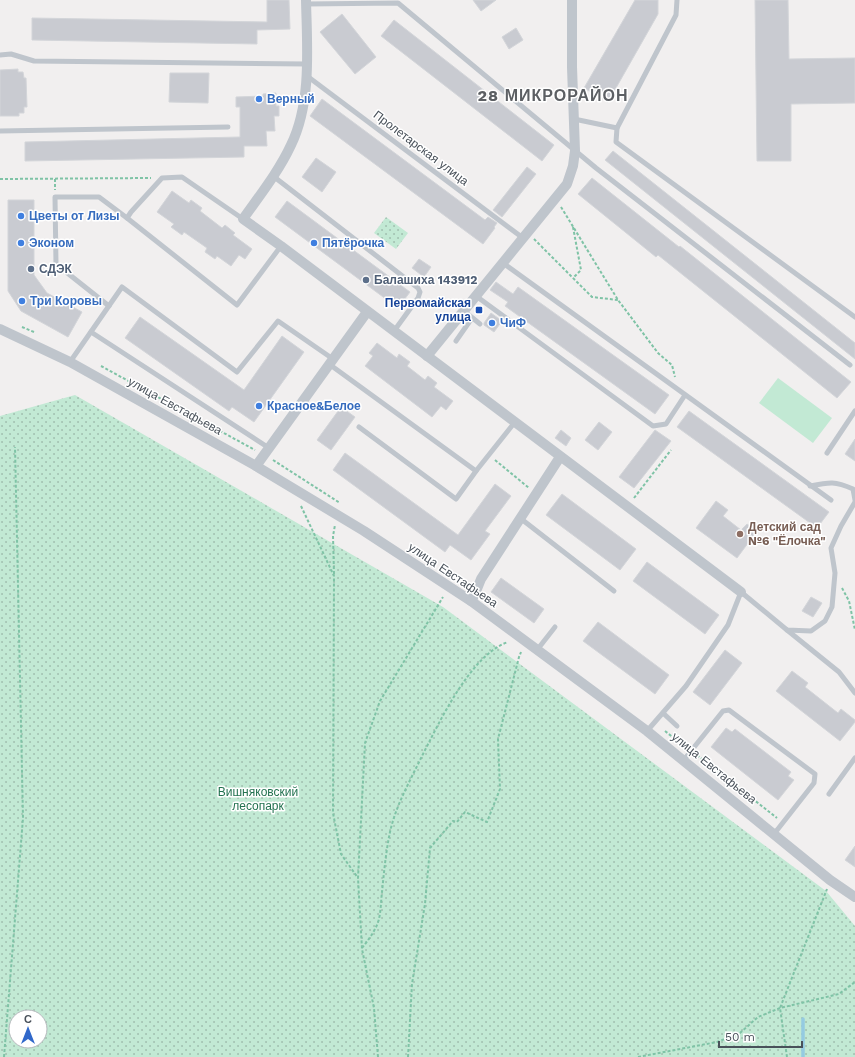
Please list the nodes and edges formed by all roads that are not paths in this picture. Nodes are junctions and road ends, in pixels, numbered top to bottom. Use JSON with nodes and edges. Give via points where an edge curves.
{"nodes":[{"id":1,"x":572,"y":0,"type":"edge"},
{"id":2,"x":677,"y":0,"type":"edge"},
{"id":3,"x":306,"y":2,"type":"edge"},
{"id":4,"x":0,"y":54,"type":"edge"},
{"id":5,"x":307,"y":64,"type":"junction"},
{"id":6,"x":306,"y":75,"type":"junction"},
{"id":7,"x":574,"y":120,"type":"junction"},
{"id":8,"x":228,"y":126,"type":"dead end"},
{"id":9,"x":617,"y":128,"type":"junction"},
{"id":10,"x":0,"y":131,"type":"edge"},
{"id":11,"x":575,"y":150,"type":"junction"},
{"id":12,"x":273,"y":176,"type":"junction"},
{"id":13,"x":128,"y":218,"type":"junction"},
{"id":14,"x":244,"y":219,"type":"junction"},
{"id":15,"x":526,"y":235,"type":"junction"},
{"id":16,"x":281,"y":246,"type":"junction"},
{"id":17,"x":503,"y":264,"type":"junction"},
{"id":18,"x":476,"y":296,"type":"junction"},
{"id":19,"x":109,"y":306,"type":"junction"},
{"id":20,"x":464,"y":311,"type":"junction"},
{"id":21,"x":367,"y":312,"type":"junction"},
{"id":22,"x":855,"y":317,"type":"edge"},
{"id":23,"x":472,"y":318,"type":"junction"},
{"id":24,"x":480,"y":324,"type":"dead end"},
{"id":25,"x":0,"y":329,"type":"edge"},
{"id":26,"x":91,"y":332,"type":"junction"},
{"id":27,"x":394,"y":332,"type":"junction"},
{"id":28,"x":456,"y":340,"type":"dead end"},
{"id":29,"x":427,"y":356,"type":"junction"},
{"id":30,"x":70,"y":362,"type":"junction"},
{"id":31,"x":331,"y":362,"type":"junction"},
{"id":32,"x":850,"y":365,"type":"dead end"},
{"id":33,"x":685,"y":395,"type":"junction"},
{"id":34,"x":855,"y":411,"type":"edge"},
{"id":35,"x":515,"y":422,"type":"junction"},
{"id":36,"x":359,"y":427,"type":"dead end"},
{"id":37,"x":269,"y":448,"type":"junction"},
{"id":38,"x":826,"y":452,"type":"dead end"},
{"id":39,"x":560,"y":457,"type":"junction"},
{"id":40,"x":256,"y":466,"type":"junction"},
{"id":41,"x":476,"y":471,"type":"junction"},
{"id":42,"x":810,"y":486,"type":"junction"},
{"id":43,"x":831,"y":500,"type":"dead end"},
{"id":44,"x":855,"y":501,"type":"edge"},
{"id":45,"x":520,"y":518,"type":"junction"},
{"id":46,"x":614,"y":591,"type":"dead end"},
{"id":47,"x":740,"y":592,"type":"junction"},
{"id":48,"x":471,"y":601,"type":"junction"},
{"id":49,"x":555,"y":627,"type":"dead end"},
{"id":50,"x":786,"y":630,"type":"junction"},
{"id":51,"x":537,"y":650,"type":"junction"},
{"id":52,"x":855,"y":693,"type":"edge"},
{"id":53,"x":663,"y":713,"type":"junction"},
{"id":54,"x":677,"y":726,"type":"dead end"},
{"id":55,"x":647,"y":731,"type":"junction"},
{"id":56,"x":855,"y":758,"type":"edge"},
{"id":57,"x":683,"y":761,"type":"junction"},
{"id":58,"x":829,"y":794,"type":"dead end"},
{"id":59,"x":774,"y":834,"type":"junction"},
{"id":60,"x":855,"y":897,"type":"edge"}],
"edges":[{"from":1,"to":7,"type":"street"},
{"from":2,"to":9,"type":"lane","via":[[676,15]]},
{"from":3,"to":5,"type":"street"},
{"from":3,"to":11,"type":"lane","via":[[398,3]]},
{"from":4,"to":5,"type":"lane","via":[[12,54],[34,61]]},
{"from":5,"to":6,"type":"street"},
{"from":6,"to":12,"type":"street","via":[[302,115],[292,144]]},
{"from":6,"to":15,"type":"lane","name":"Пролетарская улица"},
{"from":7,"to":9,"type":"lane"},
{"from":7,"to":11,"type":"street"},
{"from":8,"to":10,"type":"lane"},
{"from":9,"to":22,"type":"lane","via":[[616,142]]},
{"from":11,"to":15,"type":"street","via":[[573,166],[566,184]]},
{"from":11,"to":32,"type":"lane"},
{"from":12,"to":14,"type":"street"},
{"from":12,"to":27,"type":"lane","via":[[418,288],[418,298]]},
{"from":13,"to":14,"type":"lane","via":[[162,178],[182,177]]},
{"from":13,"to":16,"type":"lane","via":[[237,305]]},
{"from":13,"to":19,"type":"lane","via":[[99,197],[55,198],[56,264]]},
{"from":14,"to":16,"type":"street"},
{"from":15,"to":17,"type":"street"},
{"from":16,"to":21,"type":"street"},
{"from":17,"to":18,"type":"street"},
{"from":17,"to":33,"type":"lane"},
{"from":18,"to":20,"type":"street"},
{"from":18,"to":33,"type":"lane","via":[[653,426],[666,424]]},
{"from":19,"to":26,"type":"lane"},
{"from":19,"to":31,"type":"lane","via":[[122,287],[237,372],[278,321]]},
{"from":20,"to":23,"type":"lane"},
{"from":20,"to":29,"type":"street"},
{"from":21,"to":27,"type":"street"},
{"from":21,"to":31,"type":"street"},
{"from":23,"to":24,"type":"lane"},
{"from":23,"to":28,"type":"lane"},
{"from":25,"to":30,"type":"street","name":"улица Евстафьева"},
{"from":26,"to":30,"type":"lane"},
{"from":26,"to":37,"type":"lane"},
{"from":27,"to":29,"type":"street"},
{"from":29,"to":35,"type":"street"},
{"from":30,"to":40,"type":"street","name":"улица Евстафьева"},
{"from":31,"to":37,"type":"street"},
{"from":31,"to":41,"type":"lane"},
{"from":33,"to":42,"type":"lane"},
{"from":34,"to":38,"type":"lane"},
{"from":35,"to":39,"type":"street"},
{"from":35,"to":41,"type":"lane"},
{"from":36,"to":41,"type":"lane","via":[[456,500]]},
{"from":37,"to":40,"type":"street"},
{"from":39,"to":45,"type":"street"},
{"from":39,"to":47,"type":"street"},
{"from":40,"to":48,"type":"street","name":"улица Евстафьева","via":[[337,514]]},
{"from":42,"to":43,"type":"lane"},
{"from":42,"to":44,"type":"lane","via":[[840,483],[853,489]]},
{"from":44,"to":50,"type":"lane","via":[[831,548],[835,573],[832,607],[825,621],[811,631]]},
{"from":45,"to":46,"type":"lane"},
{"from":45,"to":48,"type":"street","via":[[481,579]]},
{"from":47,"to":50,"type":"lane"},
{"from":47,"to":53,"type":"lane","via":[[728,625],[686,686]]},
{"from":48,"to":51,"type":"street","name":"улица Евстафьева"},
{"from":49,"to":51,"type":"lane"},
{"from":50,"to":52,"type":"lane","via":[[839,672]]},
{"from":51,"to":55,"type":"street","name":"улица Евстафьева"},
{"from":53,"to":54,"type":"lane"},
{"from":53,"to":55,"type":"lane"},
{"from":55,"to":57,"type":"street","name":"улица Евстафьева"},
{"from":56,"to":58,"type":"lane"},
{"from":57,"to":59,"type":"street","name":"улица Евстафьева"},
{"from":57,"to":59,"type":"lane","via":[[723,711],[729,710],[815,774],[814,783]]},
{"from":59,"to":60,"type":"street","name":"улица Евстафьева"}]}
